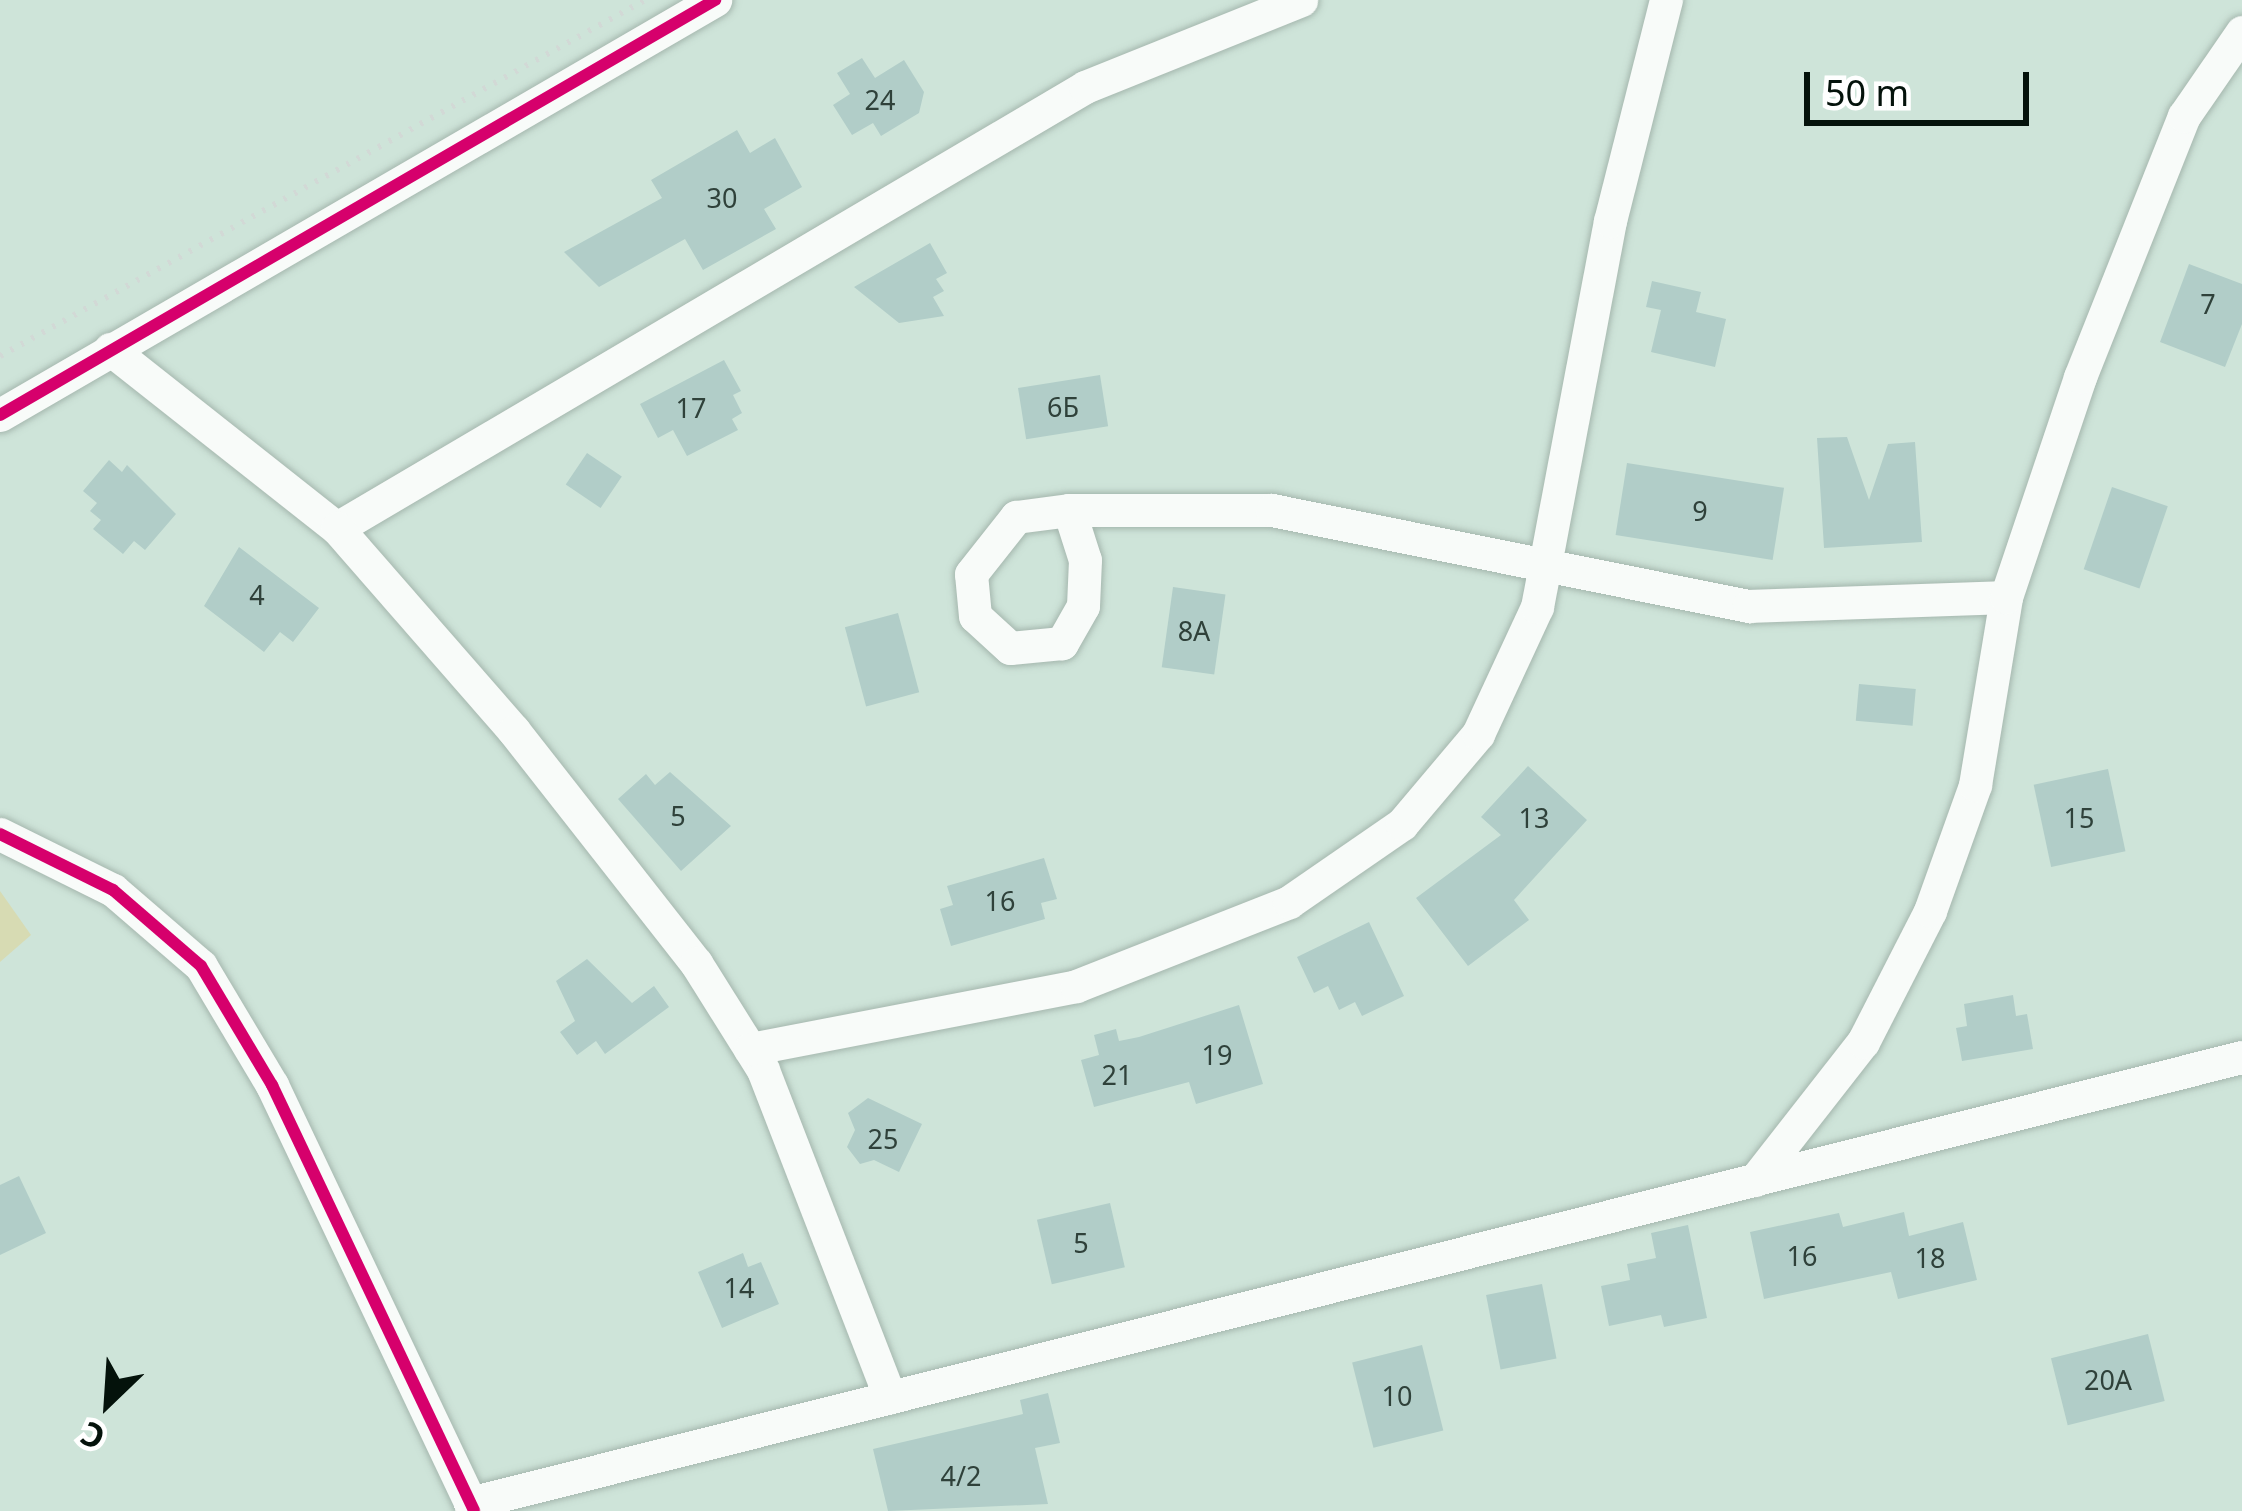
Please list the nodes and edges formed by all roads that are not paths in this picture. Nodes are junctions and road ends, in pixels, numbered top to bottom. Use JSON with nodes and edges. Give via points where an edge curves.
{"nodes":[{"id":1,"x":715,"y":0,"type":"edge"},
{"id":2,"x":1300,"y":0,"type":"edge"},
{"id":3,"x":1666,"y":0,"type":"edge"},
{"id":4,"x":2242,"y":32,"type":"edge"},
{"id":5,"x":110,"y":349,"type":"junction"},
{"id":6,"x":0,"y":416,"type":"edge"},
{"id":7,"x":1069,"y":510,"type":"dead end"},
{"id":8,"x":338,"y":528,"type":"junction"},
{"id":9,"x":1545,"y":571,"type":"junction"},
{"id":10,"x":2006,"y":597,"type":"junction"},
{"id":11,"x":0,"y":834,"type":"edge"},
{"id":12,"x":750,"y":1049,"type":"junction"},
{"id":13,"x":2242,"y":1057,"type":"edge"},
{"id":14,"x":1754,"y":1180,"type":"junction"},
{"id":15,"x":890,"y":1397,"type":"junction"},
{"id":16,"x":472,"y":1507,"type":"edge"}],
"edges":[{"from":1,"to":5,"type":"street"},
{"from":2,"to":8,"type":"street","via":[[1085,87]]},
{"from":3,"to":9,"type":"street","via":[[1610,221]]},
{"from":4,"to":10,"type":"street","via":[[2184,116],[2080,377]]},
{"from":5,"to":6,"type":"street"},
{"from":5,"to":8,"type":"street"},
{"from":7,"to":9,"type":"street","via":[[1273,510]]},
{"from":8,"to":12,"type":"street","via":[[528,748],[696,963]]},
{"from":9,"to":10,"type":"street","via":[[1749,606]]},
{"from":9,"to":12,"type":"street","via":[[1537,608],[1478,734],[1402,824],[1289,902],[1076,986]]},
{"from":10,"to":14,"type":"street","via":[[1975,785],[1930,911],[1863,1042]]},
{"from":11,"to":16,"type":"street","via":[[113,890],[201,966],[272,1085]]},
{"from":12,"to":15,"type":"street"},
{"from":13,"to":14,"type":"street"},
{"from":14,"to":15,"type":"street"},
{"from":15,"to":16,"type":"street"}]}
